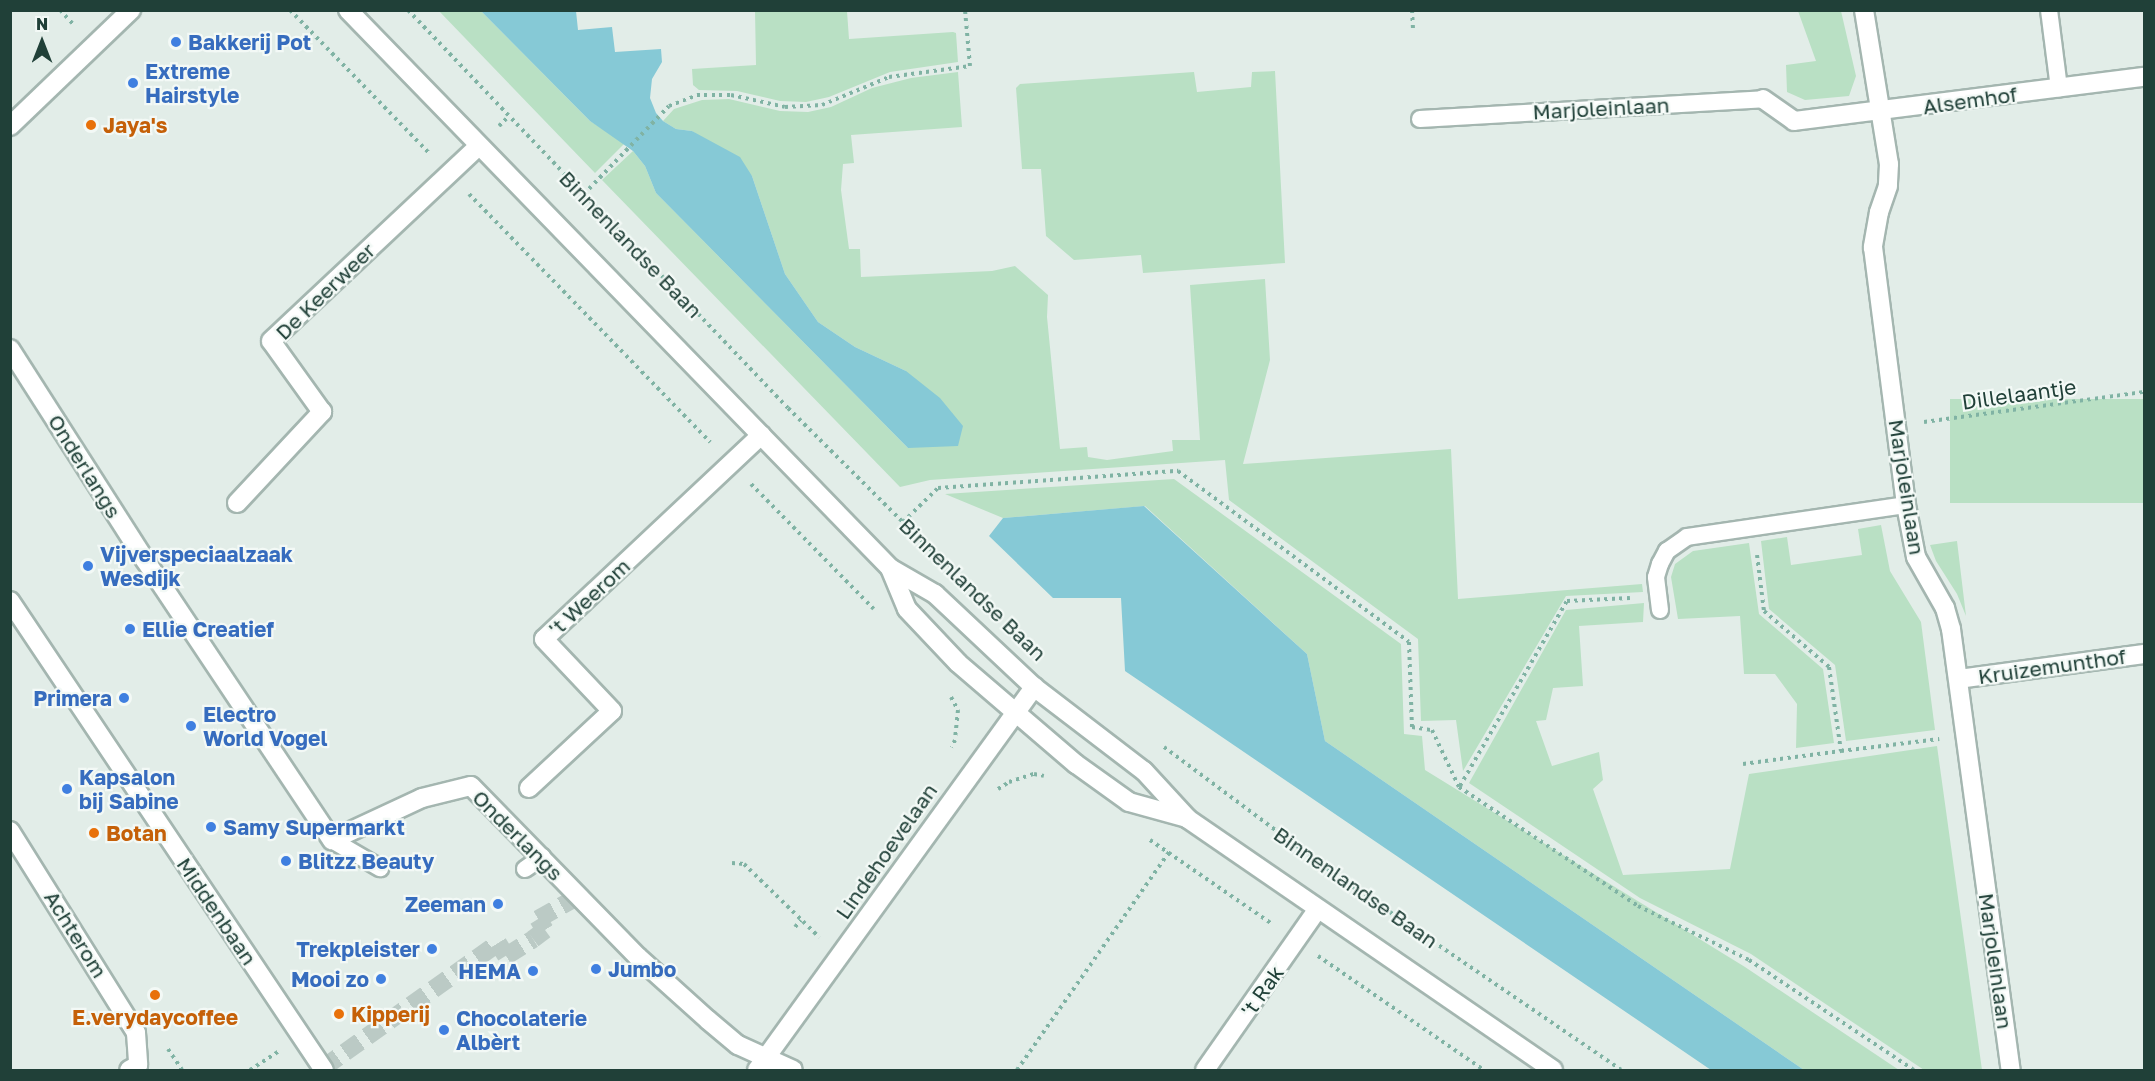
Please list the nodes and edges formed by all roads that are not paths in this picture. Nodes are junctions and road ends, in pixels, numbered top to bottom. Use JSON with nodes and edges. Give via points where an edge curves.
{"nodes":[{"id":1,"x":131,"y":10,"type":"edge"},
{"id":2,"x":348,"y":10,"type":"edge"},
{"id":3,"x":1864,"y":10,"type":"edge"},
{"id":4,"x":2049,"y":10,"type":"edge"},
{"id":5,"x":2145,"y":77,"type":"edge"},
{"id":6,"x":2059,"y":88,"type":"junction"},
{"id":7,"x":1763,"y":99,"type":"joint"},
{"id":8,"x":1881,"y":112,"type":"junction"},
{"id":9,"x":1420,"y":119,"type":"dead end"},
{"id":10,"x":10,"y":126,"type":"edge"},
{"id":11,"x":479,"y":146,"type":"junction"},
{"id":12,"x":10,"y":349,"type":"edge"},
{"id":13,"x":761,"y":435,"type":"junction"},
{"id":14,"x":237,"y":503,"type":"dead end"},
{"id":15,"x":1906,"y":505,"type":"junction"},
{"id":16,"x":890,"y":567,"type":"junction"},
{"id":17,"x":10,"y":601,"type":"edge"},
{"id":18,"x":1658,"y":603,"type":"road end"},
{"id":19,"x":2145,"y":654,"type":"edge"},
{"id":20,"x":1959,"y":679,"type":"junction"},
{"id":21,"x":1034,"y":687,"type":"junction"},
{"id":22,"x":1016,"y":712,"type":"junction"},
{"id":23,"x":529,"y":788,"type":"dead end"},
{"id":24,"x":1188,"y":819,"type":"junction"},
{"id":25,"x":10,"y":831,"type":"edge"},
{"id":26,"x":332,"y":840,"type":"junction"},
{"id":27,"x":542,"y":857,"type":"junction"},
{"id":28,"x":380,"y":868,"type":"dead end"},
{"id":29,"x":525,"y":869,"type":"dead end"},
{"id":30,"x":1317,"y":910,"type":"junction"},
{"id":31,"x":761,"y":1065,"type":"edge"},
{"id":32,"x":129,"y":1071,"type":"edge"},
{"id":33,"x":324,"y":1071,"type":"edge"},
{"id":34,"x":793,"y":1071,"type":"edge"},
{"id":35,"x":1205,"y":1071,"type":"edge"},
{"id":36,"x":1553,"y":1071,"type":"edge"},
{"id":37,"x":2011,"y":1071,"type":"edge"}],
"edges":[{"from":1,"to":10,"type":"street"},
{"from":2,"to":11,"type":"street","name":"Binnenlandse Baan"},
{"from":3,"to":8,"type":"street","name":"Marjoleinlaan"},
{"from":4,"to":6,"type":"lane"},
{"from":5,"to":6,"type":"street","name":"Alsemhof"},
{"from":6,"to":8,"type":"street","name":"Alsemhof"},
{"from":7,"to":8,"type":"street","name":"Marjoleinlaan","via":[[1794,121]]},
{"from":7,"to":9,"type":"lane","name":"Marjoleinlaan"},
{"from":8,"to":15,"type":"street","name":"Marjoleinlaan","via":[[1889,178],[1874,230],[1873,248]]},
{"from":11,"to":13,"type":"street","name":"Binnenlandse Baan"},
{"from":11,"to":14,"type":"street","name":"De Keerweer","via":[[271,341],[322,412]]},
{"from":12,"to":26,"type":"street","name":"Onderlangs","via":[[145,561]]},
{"from":13,"to":16,"type":"street","name":"Binnenlandse Baan"},
{"from":13,"to":23,"type":"street","name":"'t Weerom","via":[[544,639],[612,711]]},
{"from":15,"to":18,"type":"lane","via":[[1693,535],[1673,546],[1662,558]]},
{"from":15,"to":20,"type":"street","name":"Marjoleinlaan","via":[[1916,557],[1949,617]]},
{"from":16,"to":21,"type":"street","name":"Binnenlandse Baan","via":[[935,594]]},
{"from":16,"to":22,"type":"street","name":"Binnenlandse Baan","via":[[908,609],[958,663]]},
{"from":17,"to":33,"type":"street","name":"Middenbaan"},
{"from":19,"to":20,"type":"street","name":"Kruizemunthof"},
{"from":20,"to":37,"type":"street","name":"Marjoleinlaan"},
{"from":21,"to":22,"type":"street","name":"Lindehoevelaan"},
{"from":21,"to":24,"type":"street","name":"Binnenlandse Baan","via":[[1144,771]]},
{"from":22,"to":24,"type":"street","name":"Binnenlandse Baan","via":[[1076,764],[1129,802]]},
{"from":22,"to":31,"type":"street","name":"Lindehoevelaan"},
{"from":24,"to":30,"type":"street","name":"Binnenlandse Baan"},
{"from":25,"to":32,"type":"street","name":"Achterom","via":[[136,1033],[138,1065]]},
{"from":26,"to":27,"type":"street","name":"Onderlangs","via":[[422,798],[471,786]]},
{"from":26,"to":28,"type":"lane"},
{"from":27,"to":29,"type":"lane"},
{"from":27,"to":31,"type":"street","name":"Onderlangs","via":[[655,972]]},
{"from":30,"to":35,"type":"street","name":"'t Rak"},
{"from":30,"to":36,"type":"street","name":"Binnenlandse Baan"},
{"from":31,"to":34,"type":"street","name":"Onderlangs"}]}
